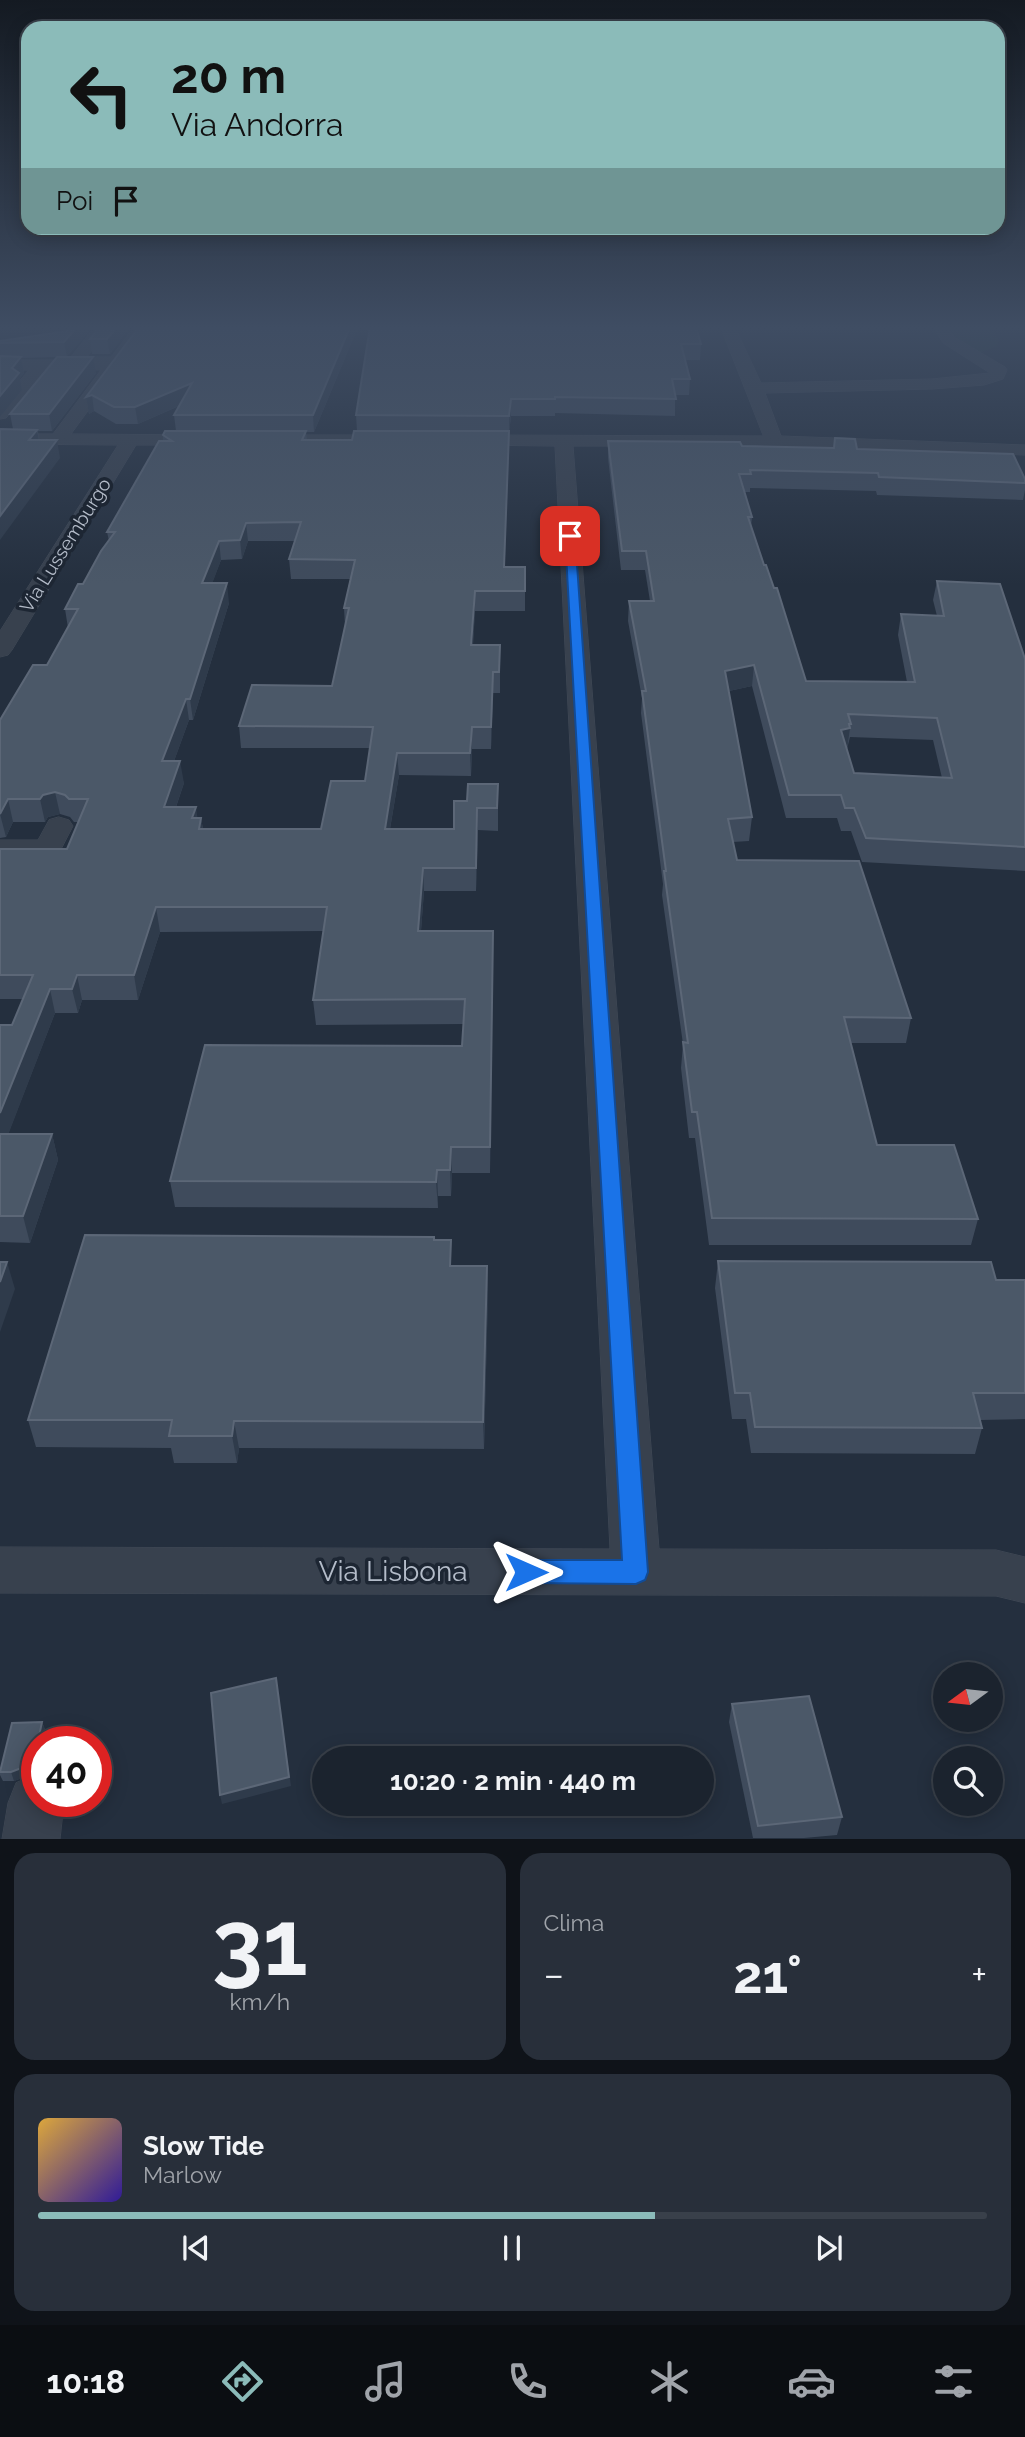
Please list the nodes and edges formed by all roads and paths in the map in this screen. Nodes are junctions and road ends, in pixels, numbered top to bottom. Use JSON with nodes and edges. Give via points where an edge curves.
{"nodes":[{"id":1,"x":15,"y":413,"type":"edge"},
{"id":2,"x":79,"y":413,"type":"edge"},
{"id":3,"x":764,"y":413,"type":"edge"},
{"id":4,"x":0,"y":432,"type":"edge"},
{"id":5,"x":0,"y":439,"type":"edge"},
{"id":6,"x":58,"y":439,"type":"junction"},
{"id":7,"x":130,"y":440,"type":"junction"},
{"id":8,"x":382,"y":440,"type":"edge"},
{"id":9,"x":452,"y":440,"type":"edge"},
{"id":10,"x":564,"y":440,"type":"junction"},
{"id":11,"x":774,"y":441,"type":"junction"},
{"id":12,"x":1025,"y":450,"type":"edge"},
{"id":13,"x":0,"y":650,"type":"edge"},
{"id":14,"x":59,"y":826,"type":"dead end"},
{"id":15,"x":0,"y":849,"type":"edge"},
{"id":16,"x":0,"y":1570,"type":"edge"},
{"id":17,"x":636,"y":1572,"type":"junction"},
{"id":18,"x":1015,"y":1573,"type":"edge"}],
"edges":[{"from":1,"to":4,"type":"street"},
{"from":2,"to":6,"type":"street"},
{"from":3,"to":11,"type":"street"},
{"from":5,"to":6,"type":"street"},
{"from":6,"to":7,"type":"street"},
{"from":7,"to":8,"type":"street"},
{"from":7,"to":13,"type":"street","name":"Via Lussemburgo"},
{"from":9,"to":10,"type":"street"},
{"from":10,"to":11,"type":"street"},
{"from":10,"to":17,"type":"street"},
{"from":11,"to":12,"type":"street"},
{"from":14,"to":15,"type":"street","via":[[47,849]]},
{"from":16,"to":17,"type":"street","name":"Via Lisbona"},
{"from":17,"to":18,"type":"street","name":"Via Lisbona"}]}
